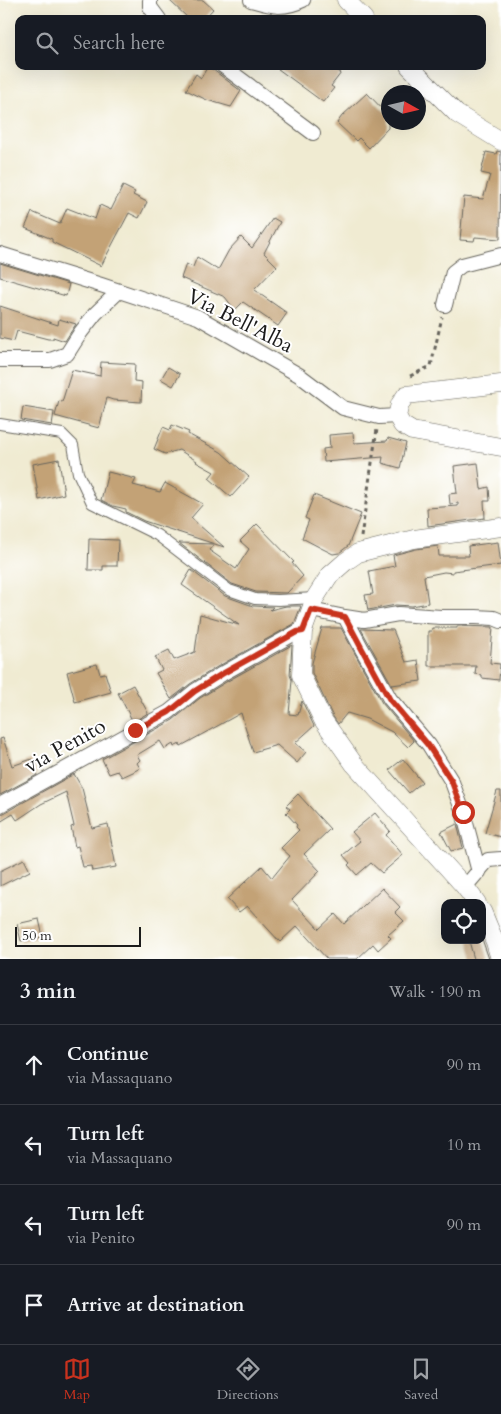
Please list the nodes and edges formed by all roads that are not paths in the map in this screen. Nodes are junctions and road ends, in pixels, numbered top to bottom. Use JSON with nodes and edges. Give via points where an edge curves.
{"nodes":[{"id":1,"x":150,"y":0,"type":"edge"},
{"id":2,"x":251,"y":0,"type":"edge"},
{"id":3,"x":303,"y":0,"type":"edge"},
{"id":4,"x":346,"y":0,"type":"edge"},
{"id":5,"x":156,"y":15,"type":"edge"},
{"id":6,"x":360,"y":15,"type":"edge"},
{"id":7,"x":229,"y":70,"type":"edge"},
{"id":8,"x":412,"y":70,"type":"edge"},
{"id":9,"x":313,"y":133,"type":"dead end"},
{"id":10,"x":501,"y":142,"type":"edge"},
{"id":11,"x":0,"y":254,"type":"edge"},
{"id":12,"x":501,"y":254,"type":"edge"},
{"id":13,"x":119,"y":291,"type":"junction"},
{"id":14,"x":445,"y":305,"type":"road end"},
{"id":15,"x":0,"y":360,"type":"edge"},
{"id":16,"x":501,"y":384,"type":"edge"},
{"id":17,"x":397,"y":416,"type":"junction"},
{"id":18,"x":0,"y":424,"type":"edge"},
{"id":19,"x":501,"y":447,"type":"edge"},
{"id":20,"x":501,"y":527,"type":"edge"},
{"id":21,"x":313,"y":604,"type":"junction"},
{"id":22,"x":345,"y":617,"type":"junction"},
{"id":23,"x":501,"y":621,"type":"edge"},
{"id":24,"x":303,"y":631,"type":"junction"},
{"id":25,"x":0,"y":805,"type":"edge"},
{"id":26,"x":501,"y":859,"type":"edge"},
{"id":27,"x":479,"y":872,"type":"junction"},
{"id":28,"x":465,"y":887,"type":"junction"},
{"id":29,"x":474,"y":899,"type":"edge"},
{"id":30,"x":486,"y":920,"type":"edge"},
{"id":31,"x":500,"y":959,"type":"edge"}],
"edges":[{"from":1,"to":5,"type":"street","via":[[150,8]]},
{"from":2,"to":3,"type":"street","via":[[272,6],[290,6]]},
{"from":4,"to":6,"type":"street"},
{"from":7,"to":9,"type":"street"},
{"from":8,"to":10,"type":"street","via":[[457,114]]},
{"from":11,"to":13,"type":"street","name":"Via Bell'Alba"},
{"from":12,"to":14,"type":"street","via":[[462,265],[453,272]]},
{"from":13,"to":15,"type":"street","via":[[95,314],[67,354],[50,360]]},
{"from":13,"to":17,"type":"street","name":"Via Bell'Alba","via":[[198,317],[299,375],[342,408]]},
{"from":16,"to":17,"type":"street","via":[[406,395]]},
{"from":17,"to":19,"type":"street","via":[[402,425],[412,431]]},
{"from":18,"to":21,"type":"street","via":[[62,434],[73,445],[78,473],[92,503],[157,535],[229,590],[255,599]]},
{"from":20,"to":21,"type":"street","via":[[414,539],[358,553],[329,576]]},
{"from":21,"to":22,"type":"street"},
{"from":21,"to":24,"type":"street"},
{"from":22,"to":23,"type":"street","via":[[364,620],[398,614],[494,618]]},
{"from":22,"to":27,"type":"street","via":[[390,700],[428,745],[452,782]]},
{"from":24,"to":25,"type":"street","name":"via Penito","via":[[222,674],[169,712]]},
{"from":24,"to":28,"type":"street","via":[[301,675],[323,720],[354,764]]},
{"from":26,"to":27,"type":"street","via":[[488,860]]},
{"from":27,"to":28,"type":"street"},
{"from":28,"to":29,"type":"street"},
{"from":30,"to":31,"type":"street"}]}
